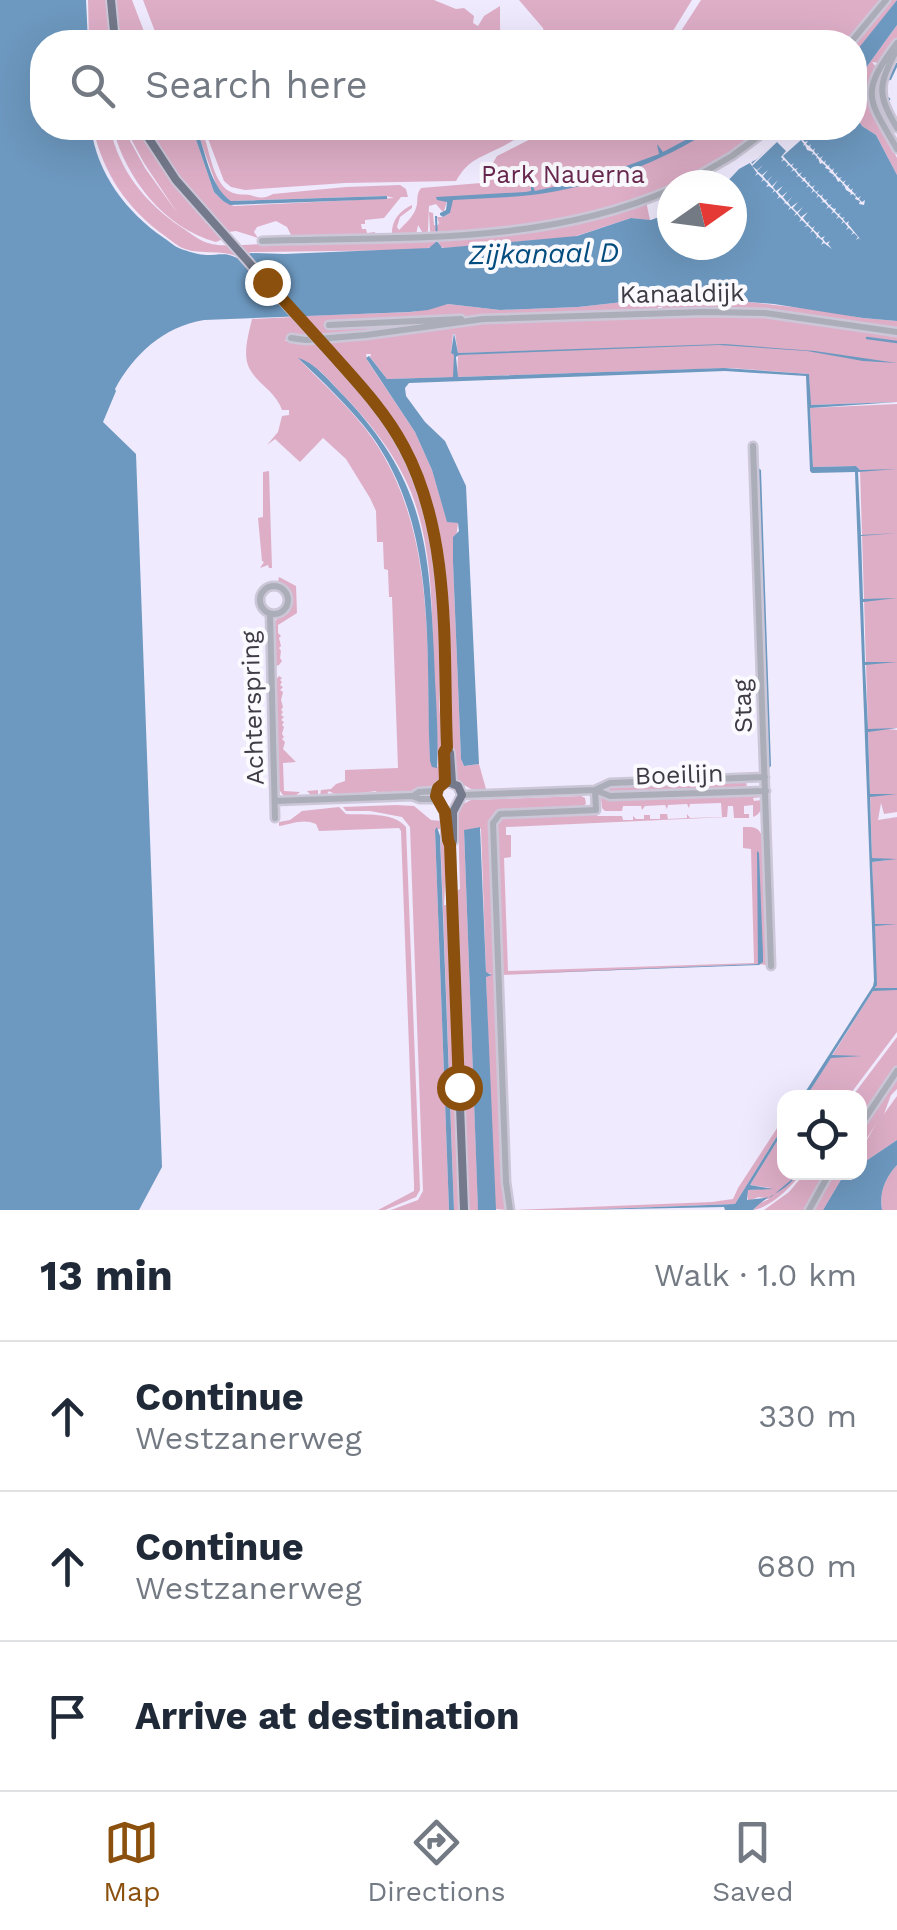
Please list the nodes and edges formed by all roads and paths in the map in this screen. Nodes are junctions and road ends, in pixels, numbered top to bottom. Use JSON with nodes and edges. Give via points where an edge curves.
{"nodes":[{"id":1,"x":110,"y":0,"type":"edge"},
{"id":2,"x":886,"y":0,"type":"edge"},
{"id":3,"x":114,"y":30,"type":"edge"},
{"id":4,"x":860,"y":30,"type":"edge"},
{"id":5,"x":896,"y":48,"type":"edge"},
{"id":6,"x":897,"y":128,"type":"edge"},
{"id":7,"x":150,"y":140,"type":"edge"},
{"id":8,"x":753,"y":140,"type":"edge"},
{"id":9,"x":897,"y":150,"type":"edge"},
{"id":10,"x":709,"y":170,"type":"edge"},
{"id":11,"x":657,"y":195,"type":"edge"},
{"id":12,"x":262,"y":242,"type":"dead end"},
{"id":13,"x":467,"y":321,"type":"junction"},
{"id":14,"x":330,"y":324,"type":"dead end"},
{"id":15,"x":897,"y":332,"type":"edge"},
{"id":16,"x":291,"y":338,"type":"dead end"},
{"id":17,"x":753,"y":446,"type":"dead end"},
{"id":18,"x":270,"y":614,"type":"junction"},
{"id":19,"x":765,"y":778,"type":"junction"},
{"id":20,"x":448,"y":782,"type":"junction"},
{"id":21,"x":596,"y":790,"type":"junction"},
{"id":22,"x":766,"y":790,"type":"junction"},
{"id":23,"x":462,"y":795,"type":"junction"},
{"id":24,"x":438,"y":799,"type":"junction"},
{"id":25,"x":275,"y":801,"type":"junction"},
{"id":26,"x":456,"y":807,"type":"junction"},
{"id":27,"x":276,"y":818,"type":"dead end"},
{"id":28,"x":450,"y":845,"type":"junction"},
{"id":29,"x":771,"y":966,"type":"dead end"},
{"id":30,"x":897,"y":1071,"type":"edge"},
{"id":31,"x":867,"y":1116,"type":"edge"},
{"id":32,"x":826,"y":1180,"type":"edge"},
{"id":33,"x":464,"y":1210,"type":"edge"},
{"id":34,"x":510,"y":1210,"type":"edge"},
{"id":35,"x":809,"y":1210,"type":"edge"}],
"edges":[{"from":1,"to":3,"type":"main road"},
{"from":2,"to":4,"type":"street"},
{"from":5,"to":6,"type":"street","via":[[881,95]]},
{"from":5,"to":9,"type":"street","via":[[876,72],[870,94]]},
{"from":7,"to":20,"type":"main road","bridge":true,"via":[[176,180],[387,418],[414,466],[440,567]]},
{"from":8,"to":10,"type":"street"},
{"from":11,"to":12,"type":"street","via":[[613,212],[518,230]]},
{"from":13,"to":14,"type":"street","name":"Kanaaldijk"},
{"from":13,"to":15,"type":"street","name":"Kanaaldijk","via":[[743,312]]},
{"from":13,"to":16,"type":"street","name":"Kanaaldijk"},
{"from":17,"to":19,"type":"street","name":"Stag"},
{"from":18,"to":18,"type":"street","via":[[287,605],[279,587],[261,596]]},
{"from":18,"to":25,"type":"street","name":"Achterspring"},
{"from":19,"to":21,"type":"street","name":"Boeilijn","via":[[610,783]]},
{"from":19,"to":22,"type":"street","name":"Stag"},
{"from":20,"to":23,"type":"main road"},
{"from":20,"to":24,"type":"main road"},
{"from":21,"to":22,"type":"street","name":"Boeilijn","via":[[610,796]]},
{"from":21,"to":23,"type":"street","name":"Boeilijn"},
{"from":21,"to":34,"type":"street","name":"Boeilijn","via":[[596,810],[500,814],[493,823]]},
{"from":22,"to":29,"type":"street","name":"Stag"},
{"from":23,"to":26,"type":"main road"},
{"from":24,"to":25,"type":"street","via":[[420,792]]},
{"from":24,"to":26,"type":"main road"},
{"from":24,"to":28,"type":"main road"},
{"from":25,"to":27,"type":"street","name":"Achterspring"},
{"from":26,"to":28,"type":"main road"},
{"from":28,"to":33,"type":"main road"},
{"from":30,"to":31,"type":"street"},
{"from":32,"to":35,"type":"street"}]}
